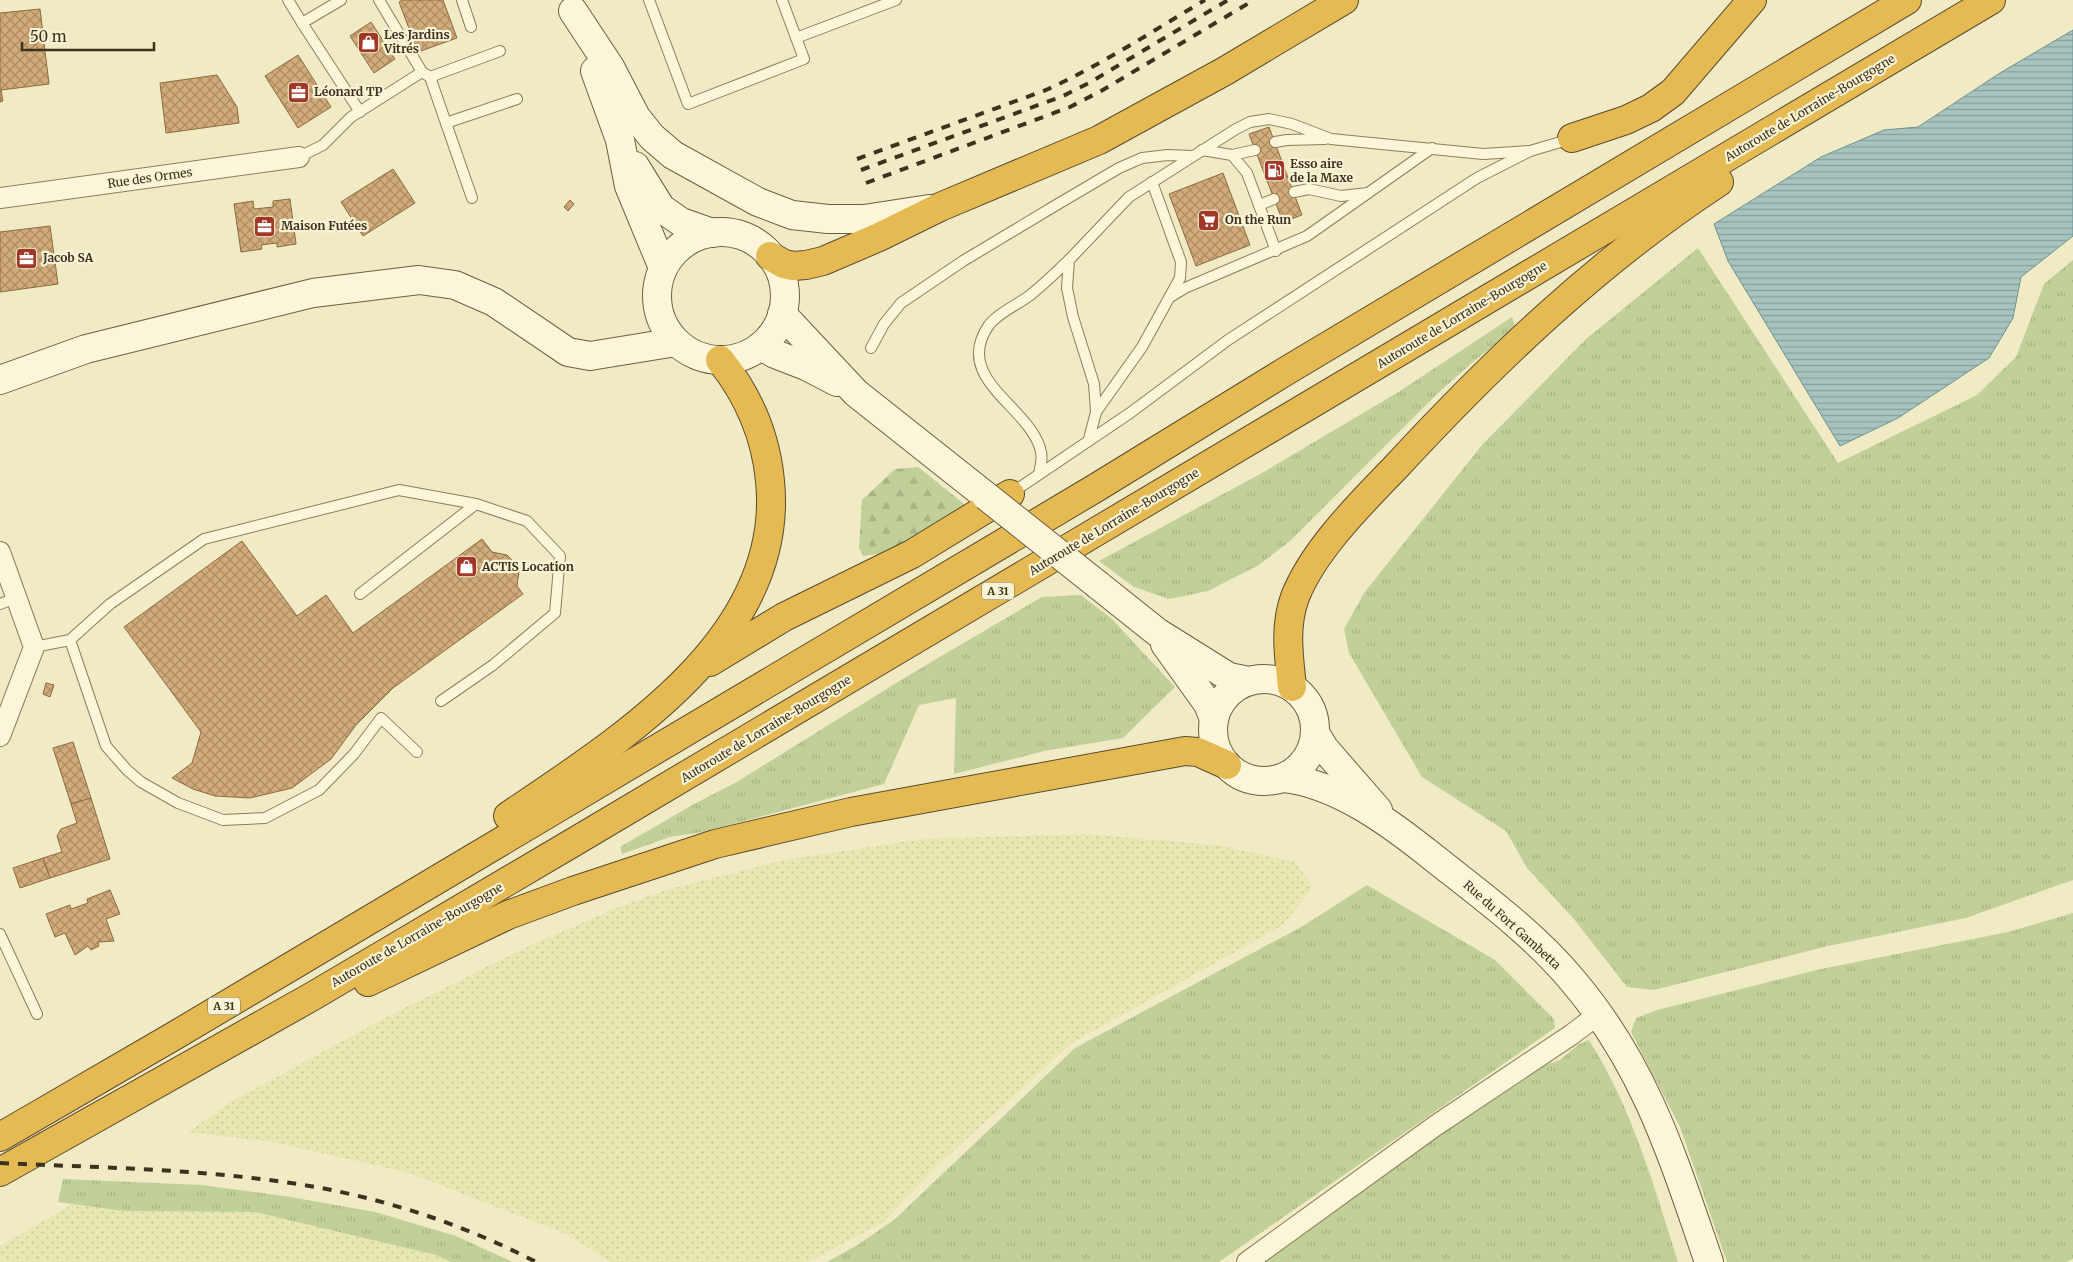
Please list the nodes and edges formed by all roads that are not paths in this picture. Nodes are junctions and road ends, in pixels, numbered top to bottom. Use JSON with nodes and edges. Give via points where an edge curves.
{"nodes":[{"id":1,"x":288,"y":0,"type":"edge"},
{"id":2,"x":341,"y":0,"type":"edge"},
{"id":3,"x":380,"y":0,"type":"edge"},
{"id":4,"x":462,"y":0,"type":"edge"},
{"id":5,"x":648,"y":0,"type":"edge"},
{"id":6,"x":782,"y":0,"type":"edge"},
{"id":7,"x":896,"y":0,"type":"edge"},
{"id":8,"x":1344,"y":0,"type":"edge"},
{"id":9,"x":1752,"y":0,"type":"edge"},
{"id":10,"x":1908,"y":0,"type":"edge"},
{"id":11,"x":1991,"y":0,"type":"edge"},
{"id":12,"x":571,"y":6,"type":"edge"},
{"id":13,"x":302,"y":23,"type":"junction"},
{"id":14,"x":471,"y":27,"type":"dead end"},
{"id":15,"x":796,"y":38,"type":"junction"},
{"id":16,"x":500,"y":51,"type":"dead end"},
{"id":17,"x":426,"y":75,"type":"junction"},
{"id":18,"x":517,"y":99,"type":"dead end"},
{"id":19,"x":360,"y":112,"type":"junction"},
{"id":20,"x":446,"y":122,"type":"junction"},
{"id":21,"x":1572,"y":138,"type":"joint"},
{"id":22,"x":1331,"y":139,"type":"junction"},
{"id":23,"x":620,"y":140,"type":"junction"},
{"id":24,"x":1275,"y":142,"type":"dead end"},
{"id":25,"x":1432,"y":148,"type":"junction"},
{"id":26,"x":1741,"y":149,"type":"junction"},
{"id":27,"x":1202,"y":150,"type":"junction"},
{"id":28,"x":1255,"y":150,"type":"dead end"},
{"id":29,"x":1530,"y":151,"type":"junction"},
{"id":30,"x":1232,"y":155,"type":"junction"},
{"id":31,"x":1192,"y":156,"type":"junction"},
{"id":32,"x":299,"y":157,"type":"joint"},
{"id":33,"x":1152,"y":182,"type":"junction"},
{"id":34,"x":1294,"y":192,"type":"dead end"},
{"id":35,"x":1369,"y":193,"type":"junction"},
{"id":36,"x":0,"y":198,"type":"edge"},
{"id":37,"x":472,"y":198,"type":"dead end"},
{"id":38,"x":1274,"y":199,"type":"dead end"},
{"id":39,"x":1259,"y":205,"type":"junction"},
{"id":40,"x":940,"y":207,"type":"junction"},
{"id":41,"x":712,"y":233,"type":"junction"},
{"id":42,"x":1276,"y":251,"type":"junction"},
{"id":43,"x":770,"y":256,"type":"junction"},
{"id":44,"x":1069,"y":260,"type":"junction"},
{"id":45,"x":664,"y":268,"type":"junction"},
{"id":46,"x":368,"y":286,"type":"junction"},
{"id":47,"x":1170,"y":297,"type":"junction"},
{"id":48,"x":782,"y":314,"type":"junction"},
{"id":49,"x":659,"y":315,"type":"junction"},
{"id":50,"x":676,"y":342,"type":"junction"},
{"id":51,"x":760,"y":346,"type":"junction"},
{"id":52,"x":871,"y":348,"type":"dead end"},
{"id":53,"x":615,"y":352,"type":"junction"},
{"id":54,"x":720,"y":360,"type":"junction"},
{"id":55,"x":0,"y":380,"type":"edge"},
{"id":56,"x":856,"y":393,"type":"junction"},
{"id":57,"x":0,"y":397,"type":"edge"},
{"id":58,"x":1096,"y":412,"type":"junction"},
{"id":59,"x":1089,"y":439,"type":"junction"},
{"id":60,"x":1039,"y":474,"type":"junction"},
{"id":61,"x":998,"y":495,"type":"junction"},
{"id":62,"x":476,"y":504,"type":"junction"},
{"id":63,"x":0,"y":552,"type":"edge"},
{"id":64,"x":360,"y":594,"type":"dead end"},
{"id":65,"x":8,"y":601,"type":"edge"},
{"id":66,"x":1157,"y":632,"type":"junction"},
{"id":67,"x":70,"y":640,"type":"junction"},
{"id":68,"x":34,"y":647,"type":"junction"},
{"id":69,"x":695,"y":672,"type":"junction"},
{"id":70,"x":1249,"y":681,"type":"junction"},
{"id":71,"x":1292,"y":687,"type":"junction"},
{"id":72,"x":441,"y":700,"type":"dead end"},
{"id":73,"x":1214,"y":719,"type":"junction"},
{"id":74,"x":1315,"y":733,"type":"junction"},
{"id":75,"x":0,"y":736,"type":"edge"},
{"id":76,"x":417,"y":752,"type":"dead end"},
{"id":77,"x":1227,"y":765,"type":"junction"},
{"id":78,"x":1283,"y":778,"type":"junction"},
{"id":79,"x":1391,"y":824,"type":"junction"},
{"id":80,"x":446,"y":872,"type":"junction"},
{"id":81,"x":0,"y":934,"type":"edge"},
{"id":82,"x":313,"y":996,"type":"junction"},
{"id":83,"x":37,"y":1014,"type":"dead end"},
{"id":84,"x":1599,"y":1014,"type":"junction"},
{"id":85,"x":0,"y":1137,"type":"edge"},
{"id":86,"x":0,"y":1172,"type":"edge"},
{"id":87,"x":1247,"y":1262,"type":"edge"},
{"id":88,"x":1709,"y":1262,"type":"edge"}],
"edges":[{"from":1,"to":13,"type":"lane"},
{"from":2,"to":13,"type":"lane"},
{"from":3,"to":17,"type":"lane"},
{"from":4,"to":14,"type":"lane"},
{"from":5,"to":15,"type":"lane","via":[[688,104],[804,59]]},
{"from":6,"to":15,"type":"lane"},
{"from":7,"to":15,"type":"lane"},
{"from":8,"to":40,"type":"highway","via":[[1225,71],[1099,140]]},
{"from":9,"to":21,"type":"highway","via":[[1673,92],[1626,120]]},
{"from":10,"to":80,"type":"highway","number":"A 31","via":[[1085,494]]},
{"from":11,"to":26,"type":"highway","name":"Autoroute de Lorraine-Bourgogne","number":"A 31"},
{"from":12,"to":23,"type":"main road"},
{"from":12,"to":40,"type":"main road","via":[[610,67],[636,117],[652,137],[673,155],[758,202],[792,215],[844,220],[878,218]]},
{"from":13,"to":19,"type":"lane"},
{"from":16,"to":17,"type":"lane"},
{"from":17,"to":19,"type":"lane"},
{"from":17,"to":20,"type":"lane"},
{"from":18,"to":20,"type":"lane"},
{"from":19,"to":32,"type":"lane","via":[[323,145]]},
{"from":20,"to":37,"type":"lane"},
{"from":21,"to":29,"type":"lane"},
{"from":22,"to":24,"type":"lane"},
{"from":22,"to":25,"type":"lane"},
{"from":22,"to":27,"type":"lane","via":[[1269,119],[1250,122]]},
{"from":23,"to":41,"type":"main road","via":[[661,208],[681,222]]},
{"from":23,"to":45,"type":"main road","via":[[629,186]]},
{"from":25,"to":29,"type":"lane","via":[[1483,154]]},
{"from":25,"to":35,"type":"lane"},
{"from":26,"to":71,"type":"highway","via":[[1725,178],[1610,262],[1525,335],[1456,402],[1326,545],[1296,597],[1291,614],[1288,636]]},
{"from":26,"to":82,"type":"highway","name":"Autoroute de Lorraine-Bourgogne","number":"A 31"},
{"from":27,"to":30,"type":"lane"},
{"from":27,"to":31,"type":"lane"},
{"from":28,"to":30,"type":"lane"},
{"from":29,"to":59,"type":"lane","via":[[1477,178],[1228,340],[1130,413]]},
{"from":30,"to":39,"type":"lane","via":[[1247,173]]},
{"from":31,"to":33,"type":"lane"},
{"from":31,"to":52,"type":"lane","via":[[1142,158],[1050,208],[963,261],[901,304],[884,324]]},
{"from":32,"to":36,"type":"street","name":"Rue des Ormes"},
{"from":33,"to":44,"type":"lane","via":[[1129,196]]},
{"from":33,"to":47,"type":"lane","via":[[1181,262],[1180,278]]},
{"from":34,"to":35,"type":"lane","via":[[1309,190],[1341,196]]},
{"from":35,"to":42,"type":"lane","via":[[1307,236]]},
{"from":38,"to":39,"type":"lane"},
{"from":39,"to":42,"type":"lane"},
{"from":40,"to":43,"type":"highway","via":[[815,263],[793,266]]},
{"from":41,"to":43,"type":"main road","via":[[744,237]]},
{"from":41,"to":45,"type":"main road","via":[[683,244]]},
{"from":42,"to":47,"type":"lane"},
{"from":43,"to":48,"type":"main road","via":[[783,287]]},
{"from":44,"to":58,"type":"lane","via":[[1067,288],[1094,384]]},
{"from":44,"to":60,"type":"lane","via":[[1031,295],[990,324],[982,339],[979,355],[984,374],[994,390],[1028,426],[1040,446]]},
{"from":45,"to":49,"type":"main road","via":[[658,283]]},
{"from":46,"to":53,"type":"main road","via":[[419,280],[455,285],[494,302],[568,352],[590,356]]},
{"from":46,"to":55,"type":"main road","via":[[313,293],[86,349]]},
{"from":46,"to":57,"type":"main road","via":[[323,306],[120,356]]},
{"from":47,"to":58,"type":"lane","via":[[1142,347]]},
{"from":48,"to":51,"type":"main road","via":[[774,332]]},
{"from":48,"to":56,"type":"main road"},
{"from":49,"to":50,"type":"main road"},
{"from":49,"to":53,"type":"main road"},
{"from":50,"to":53,"type":"main road"},
{"from":50,"to":54,"type":"main road","via":[[689,352]]},
{"from":51,"to":54,"type":"main road","via":[[741,356]]},
{"from":51,"to":56,"type":"main road"},
{"from":54,"to":69,"type":"highway","via":[[750,408],[764,442],[772,511],[770,536],[740,610]]},
{"from":56,"to":61,"type":"main road"},
{"from":58,"to":59,"type":"lane"},
{"from":59,"to":60,"type":"lane"},
{"from":60,"to":61,"type":"lane"},
{"from":61,"to":66,"type":"main road","bridge":true,"via":[[1098,585]]},
{"from":61,"to":69,"type":"highway","via":[[912,554],[784,617]]},
{"from":62,"to":64,"type":"lane"},
{"from":62,"to":67,"type":"lane","via":[[399,490],[204,539],[110,604]]},
{"from":62,"to":72,"type":"lane","via":[[527,521],[560,556],[555,612],[494,665]]},
{"from":63,"to":65,"type":"street"},
{"from":65,"to":68,"type":"street"},
{"from":66,"to":70,"type":"main road","via":[[1229,677]]},
{"from":66,"to":73,"type":"main road","via":[[1198,690]]},
{"from":67,"to":68,"type":"lane"},
{"from":67,"to":76,"type":"lane","via":[[106,746],[141,782],[178,803],[223,820],[266,818],[319,790],[354,754],[381,718]]},
{"from":68,"to":75,"type":"street"},
{"from":69,"to":80,"type":"highway","via":[[609,748],[481,835]]},
{"from":70,"to":71,"type":"main road","via":[[1271,680]]},
{"from":70,"to":73,"type":"main road","via":[[1233,689],[1221,702]]},
{"from":71,"to":74,"type":"main road","via":[[1305,699],[1313,715]]},
{"from":73,"to":77,"type":"main road","via":[[1217,751]]},
{"from":74,"to":78,"type":"main road","via":[[1306,760]]},
{"from":74,"to":79,"type":"main road","name":"Rue du Fort Gambetta","via":[[1324,748]]},
{"from":77,"to":78,"type":"main road","via":[[1239,775],[1253,780]]},
{"from":77,"to":82,"type":"highway","via":[[1198,752],[1185,751],[851,812],[715,844],[508,915],[367,982]]},
{"from":78,"to":79,"type":"main road","name":"Rue du Fort Gambetta","via":[[1303,780],[1330,790]]},
{"from":79,"to":84,"type":"main road","name":"Rue du Fort Gambetta","via":[[1494,905],[1572,980]]},
{"from":80,"to":85,"type":"highway","number":"A 31"},
{"from":81,"to":83,"type":"lane"},
{"from":82,"to":86,"type":"highway","name":"Autoroute de Lorraine-Bourgogne","number":"A 31"},
{"from":84,"to":87,"type":"street","via":[[1435,1126]]},
{"from":84,"to":88,"type":"main road","name":"Rue du Fort Gambetta","via":[[1652,1105],[1669,1144]]}]}
